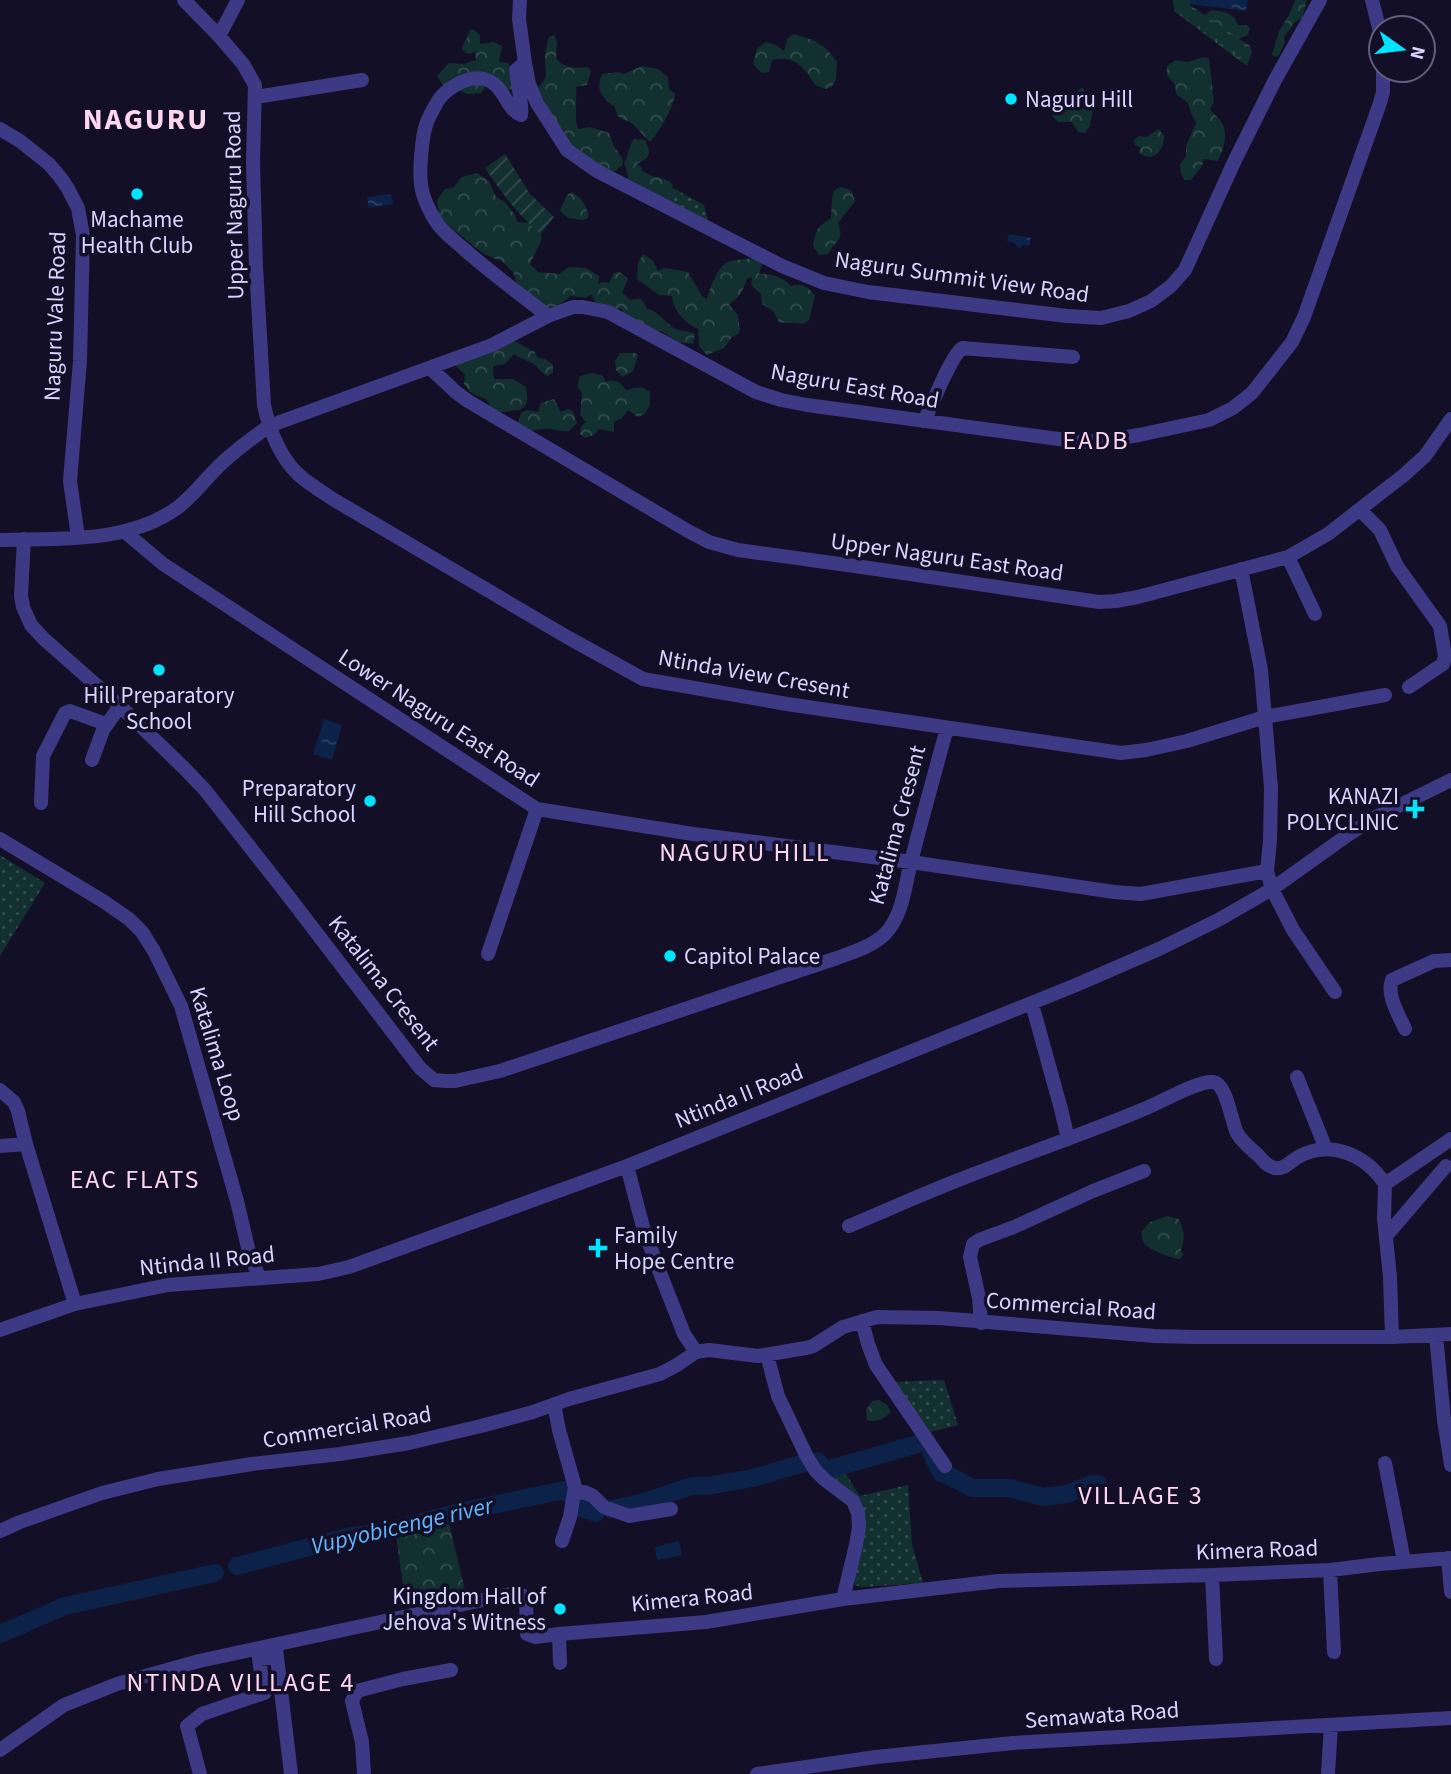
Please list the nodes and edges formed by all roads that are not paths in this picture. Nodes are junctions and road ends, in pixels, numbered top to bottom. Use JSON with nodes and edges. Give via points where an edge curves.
{"nodes":[{"id":1,"x":184,"y":0,"type":"edge"},
{"id":2,"x":239,"y":0,"type":"edge"},
{"id":3,"x":520,"y":0,"type":"edge"},
{"id":4,"x":1320,"y":0,"type":"edge"},
{"id":5,"x":219,"y":36,"type":"junction"},
{"id":6,"x":525,"y":63,"type":"junction"},
{"id":7,"x":362,"y":80,"type":"dead end"},
{"id":8,"x":1383,"y":84,"type":"edge"},
{"id":9,"x":256,"y":97,"type":"junction"},
{"id":10,"x":0,"y":129,"type":"edge"},
{"id":11,"x":548,"y":316,"type":"junction"},
{"id":12,"x":1073,"y":357,"type":"dead end"},
{"id":13,"x":430,"y":369,"type":"junction"},
{"id":14,"x":1451,"y":419,"type":"edge"},
{"id":15,"x":924,"y":421,"type":"junction"},
{"id":16,"x":269,"y":426,"type":"junction"},
{"id":17,"x":1360,"y":510,"type":"junction"},
{"id":18,"x":125,"y":532,"type":"junction"},
{"id":19,"x":78,"y":537,"type":"junction"},
{"id":20,"x":24,"y":539,"type":"junction"},
{"id":21,"x":0,"y":540,"type":"edge"},
{"id":22,"x":1288,"y":557,"type":"junction"},
{"id":23,"x":1241,"y":569,"type":"junction"},
{"id":24,"x":1315,"y":614,"type":"dead end"},
{"id":25,"x":1409,"y":687,"type":"dead end"},
{"id":26,"x":1385,"y":695,"type":"dead end"},
{"id":27,"x":120,"y":706,"type":"junction"},
{"id":28,"x":1265,"y":717,"type":"junction"},
{"id":29,"x":106,"y":724,"type":"junction"},
{"id":30,"x":947,"y":728,"type":"junction"},
{"id":31,"x":92,"y":760,"type":"dead end"},
{"id":32,"x":1451,"y":780,"type":"edge"},
{"id":33,"x":41,"y":803,"type":"dead end"},
{"id":34,"x":537,"y":809,"type":"junction"},
{"id":35,"x":0,"y":839,"type":"edge"},
{"id":36,"x":911,"y":862,"type":"junction"},
{"id":37,"x":1267,"y":872,"type":"junction"},
{"id":38,"x":1272,"y":889,"type":"junction"},
{"id":39,"x":488,"y":954,"type":"dead end"},
{"id":40,"x":1451,"y":960,"type":"edge"},
{"id":41,"x":1335,"y":992,"type":"dead end"},
{"id":42,"x":1032,"y":1004,"type":"junction"},
{"id":43,"x":1405,"y":1029,"type":"dead end"},
{"id":44,"x":1297,"y":1077,"type":"dead end"},
{"id":45,"x":0,"y":1090,"type":"edge"},
{"id":46,"x":1068,"y":1139,"type":"junction"},
{"id":47,"x":1451,"y":1139,"type":"edge"},
{"id":48,"x":26,"y":1144,"type":"junction"},
{"id":49,"x":0,"y":1146,"type":"edge"},
{"id":50,"x":1326,"y":1149,"type":"junction"},
{"id":51,"x":627,"y":1166,"type":"junction"},
{"id":52,"x":1446,"y":1166,"type":"dead end"},
{"id":53,"x":1144,"y":1171,"type":"dead end"},
{"id":54,"x":1385,"y":1184,"type":"junction"},
{"id":55,"x":849,"y":1226,"type":"dead end"},
{"id":56,"x":1386,"y":1236,"type":"junction"},
{"id":57,"x":259,"y":1277,"type":"junction"},
{"id":58,"x":75,"y":1304,"type":"junction"},
{"id":59,"x":862,"y":1321,"type":"junction"},
{"id":60,"x":981,"y":1322,"type":"junction"},
{"id":61,"x":0,"y":1329,"type":"edge"},
{"id":62,"x":1451,"y":1334,"type":"edge"},
{"id":63,"x":1436,"y":1335,"type":"junction"},
{"id":64,"x":1392,"y":1337,"type":"junction"},
{"id":65,"x":696,"y":1352,"type":"junction"},
{"id":66,"x":767,"y":1355,"type":"junction"},
{"id":67,"x":554,"y":1404,"type":"junction"},
{"id":68,"x":1385,"y":1463,"type":"dead end"},
{"id":69,"x":1451,"y":1465,"type":"edge"},
{"id":70,"x":945,"y":1466,"type":"dead end"},
{"id":71,"x":574,"y":1494,"type":"junction"},
{"id":72,"x":671,"y":1509,"type":"dead end"},
{"id":73,"x":0,"y":1531,"type":"edge"},
{"id":74,"x":562,"y":1541,"type":"dead end"},
{"id":75,"x":1450,"y":1558,"type":"edge"},
{"id":76,"x":1404,"y":1561,"type":"junction"},
{"id":77,"x":1329,"y":1570,"type":"junction"},
{"id":78,"x":1212,"y":1575,"type":"junction"},
{"id":79,"x":1451,"y":1592,"type":"edge"},
{"id":80,"x":843,"y":1599,"type":"junction"},
{"id":81,"x":559,"y":1634,"type":"junction"},
{"id":82,"x":276,"y":1650,"type":"junction"},
{"id":83,"x":1334,"y":1653,"type":"dead end"},
{"id":84,"x":1216,"y":1658,"type":"dead end"},
{"id":85,"x":560,"y":1663,"type":"dead end"},
{"id":86,"x":451,"y":1670,"type":"dead end"},
{"id":87,"x":1451,"y":1718,"type":"edge"},
{"id":88,"x":1331,"y":1725,"type":"junction"},
{"id":89,"x":0,"y":1750,"type":"edge"},
{"id":90,"x":794,"y":1771,"type":"edge"},
{"id":91,"x":200,"y":1774,"type":"edge"},
{"id":92,"x":292,"y":1774,"type":"edge"},
{"id":93,"x":365,"y":1774,"type":"edge"},
{"id":94,"x":757,"y":1774,"type":"edge"},
{"id":95,"x":1328,"y":1774,"type":"edge"}],
"edges":[{"from":1,"to":5,"type":"street","name":"Upper Naguru Road"},
{"from":2,"to":5,"type":"street"},
{"from":3,"to":6,"type":"street","name":"Naguru Summit View Road"},
{"from":4,"to":6,"type":"street","name":"Naguru Summit View Road","via":[[1235,160],[1185,270],[1151,302],[1101,318],[868,292],[824,283],[782,266],[597,171],[567,150],[537,103]]},
{"from":5,"to":9,"type":"street","name":"Upper Naguru Road","via":[[250,74]]},
{"from":6,"to":11,"type":"street","via":[[516,70],[521,115],[500,89],[481,78],[458,83],[437,100],[425,127],[421,185],[436,223]]},
{"from":7,"to":9,"type":"street"},
{"from":8,"to":15,"type":"street","name":"Naguru East Road","via":[[1304,317],[1274,366],[1233,408],[1209,420],[1082,442]]},
{"from":9,"to":16,"type":"street","name":"Upper Naguru Road","via":[[256,267],[261,384]]},
{"from":10,"to":19,"type":"street","name":"Naguru Vale Road","via":[[48,164],[78,208],[83,235],[80,361],[70,481]]},
{"from":11,"to":13,"type":"street","name":"Naguru East Road","via":[[492,345]]},
{"from":11,"to":15,"type":"street","name":"Naguru East Road","via":[[573,307],[608,312],[756,392],[807,405]]},
{"from":12,"to":15,"type":"street","via":[[962,348]]},
{"from":13,"to":16,"type":"street","name":"Naguru East Road"},
{"from":13,"to":23,"type":"street","name":"Upper Naguru East Road","via":[[468,401],[688,531],[738,550],[1099,602],[1138,597]]},
{"from":14,"to":17,"type":"street","name":"Upper Naguru East Road","via":[[1425,456]]},
{"from":16,"to":18,"type":"street","name":"Naguru East Road","via":[[239,448],[189,499],[156,521]]},
{"from":16,"to":30,"type":"street","name":"Ntinda View Cresent","via":[[288,463],[318,489],[643,678]]},
{"from":17,"to":22,"type":"street","name":"Upper Naguru East Road"},
{"from":17,"to":25,"type":"street","via":[[1380,530],[1397,566],[1440,626],[1443,664]]},
{"from":18,"to":19,"type":"street"},
{"from":18,"to":34,"type":"street","name":"Lower Naguru East Road","via":[[163,564]]},
{"from":19,"to":20,"type":"street"},
{"from":20,"to":21,"type":"street"},
{"from":20,"to":27,"type":"street","name":"Katalima Cresent","via":[[21,595],[31,625]]},
{"from":22,"to":23,"type":"street","name":"Upper Naguru East Road"},
{"from":22,"to":24,"type":"street"},
{"from":23,"to":28,"type":"street","via":[[1261,670]]},
{"from":26,"to":28,"type":"street","name":"Ntinda View Cresent"},
{"from":27,"to":29,"type":"street"},
{"from":27,"to":36,"type":"street","name":"Katalima Cresent","via":[[205,790],[420,1068],[434,1080],[455,1081],[500,1071],[859,950],[884,936],[894,922]]},
{"from":28,"to":30,"type":"street","name":"Ntinda View Cresent","via":[[1187,741],[1121,753]]},
{"from":28,"to":37,"type":"street","via":[[1272,788]]},
{"from":29,"to":31,"type":"street"},
{"from":29,"to":33,"type":"street","via":[[65,713],[43,756]]},
{"from":30,"to":36,"type":"street","name":"Katalima Cresent"},
{"from":32,"to":38,"type":"street","name":"Ntinda II Road","via":[[1378,816]]},
{"from":34,"to":36,"type":"street","name":"Lower Naguru East Road"},
{"from":34,"to":39,"type":"street"},
{"from":35,"to":57,"type":"street","name":"Katalima Loop","via":[[130,919],[155,951],[181,1006]]},
{"from":36,"to":37,"type":"street","name":"Lower Naguru East Road","via":[[1141,894]]},
{"from":37,"to":38,"type":"street"},
{"from":38,"to":41,"type":"street"},
{"from":38,"to":42,"type":"street","name":"Ntinda II Road","via":[[1159,949]]},
{"from":40,"to":43,"type":"street","via":[[1434,961],[1389,984]]},
{"from":42,"to":46,"type":"street"},
{"from":42,"to":51,"type":"street","name":"Ntinda II Road"},
{"from":44,"to":50,"type":"street"},
{"from":45,"to":48,"type":"street","via":[[14,1102]]},
{"from":46,"to":50,"type":"street","via":[[1213,1082],[1224,1092],[1239,1137],[1267,1165],[1282,1168],[1300,1156]]},
{"from":46,"to":55,"type":"street"},
{"from":47,"to":54,"type":"street"},
{"from":48,"to":49,"type":"street"},
{"from":48,"to":58,"type":"street"},
{"from":50,"to":54,"type":"street","via":[[1351,1153]]},
{"from":51,"to":57,"type":"street","name":"Ntinda II Road","via":[[349,1267],[318,1274]]},
{"from":51,"to":65,"type":"street","via":[[657,1265],[684,1334]]},
{"from":52,"to":56,"type":"street"},
{"from":53,"to":60,"type":"street","via":[[973,1244],[970,1257]]},
{"from":54,"to":56,"type":"street"},
{"from":56,"to":64,"type":"street"},
{"from":57,"to":58,"type":"street","name":"Ntinda II Road","via":[[168,1284]]},
{"from":58,"to":61,"type":"street","name":"Ntinda II Road"},
{"from":59,"to":60,"type":"street","name":"Commercial Road","via":[[891,1317]]},
{"from":59,"to":66,"type":"street","name":"Commercial Road","via":[[813,1346]]},
{"from":59,"to":70,"type":"street","via":[[876,1364]]},
{"from":60,"to":64,"type":"street","name":"Commercial Road","via":[[1197,1338]]},
{"from":62,"to":63,"type":"street","name":"Commercial Road"},
{"from":63,"to":64,"type":"street","name":"Commercial Road"},
{"from":63,"to":69,"type":"street"},
{"from":65,"to":66,"type":"street","name":"Commercial Road"},
{"from":65,"to":67,"type":"street","name":"Commercial Road","via":[[660,1374]]},
{"from":66,"to":80,"type":"street","via":[[778,1396],[806,1455],[825,1480],[853,1502],[858,1513],[856,1545]]},
{"from":67,"to":71,"type":"street"},
{"from":67,"to":73,"type":"street","name":"Commercial Road","via":[[409,1443],[158,1479],[102,1493]]},
{"from":68,"to":76,"type":"street"},
{"from":71,"to":72,"type":"street","via":[[584,1492],[604,1507],[629,1516]]},
{"from":71,"to":74,"type":"street"},
{"from":75,"to":76,"type":"street","name":"Kimera Road"},
{"from":75,"to":79,"type":"street"},
{"from":76,"to":77,"type":"street","name":"Kimera Road"},
{"from":77,"to":78,"type":"street","name":"Kimera Road"},
{"from":77,"to":83,"type":"street"},
{"from":78,"to":80,"type":"street","name":"Kimera Road","via":[[999,1581]]},
{"from":78,"to":84,"type":"street"},
{"from":80,"to":81,"type":"street","name":"Kimera Road","via":[[706,1622]]},
{"from":81,"to":82,"type":"street","name":"Kimera Road","via":[[527,1634],[526,1600],[515,1593]]},
{"from":81,"to":85,"type":"street"},
{"from":82,"to":89,"type":"street","name":"Kimera Road","via":[[162,1670],[97,1691],[64,1705]]},
{"from":82,"to":91,"type":"street","via":[[259,1660],[264,1693],[202,1714],[187,1726]]},
{"from":82,"to":92,"type":"street"},
{"from":86,"to":93,"type":"street","via":[[357,1691],[352,1701]]},
{"from":87,"to":88,"type":"street","name":"Semawata Road"},
{"from":88,"to":90,"type":"street","name":"Semawata Road","via":[[1013,1743]]},
{"from":88,"to":95,"type":"street"},
{"from":90,"to":94,"type":"street","name":"Semawata Road"}]}
